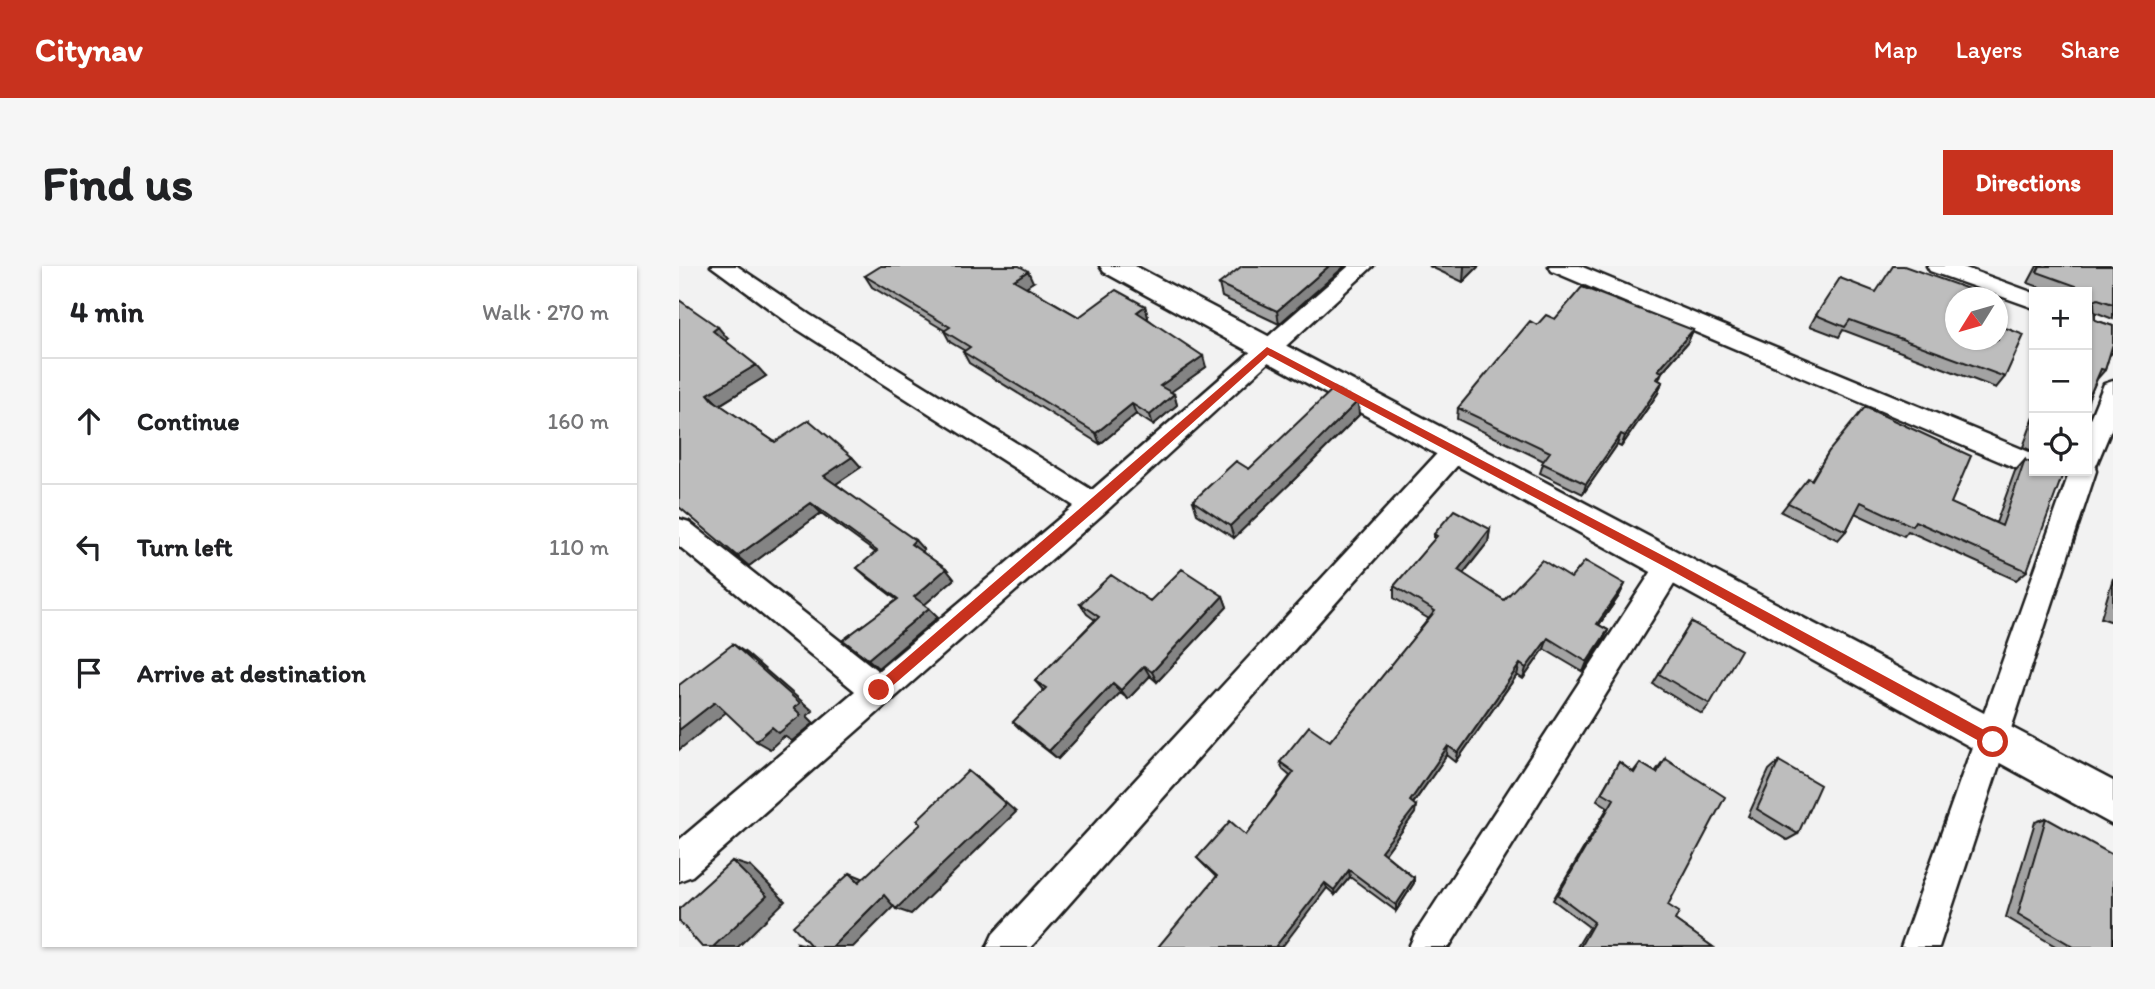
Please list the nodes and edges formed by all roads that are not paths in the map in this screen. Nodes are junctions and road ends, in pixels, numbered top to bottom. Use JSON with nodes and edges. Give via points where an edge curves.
{"nodes":[{"id":1,"x":722,"y":266,"type":"edge"},
{"id":2,"x":1114,"y":266,"type":"edge"},
{"id":3,"x":1362,"y":266,"type":"edge"},
{"id":4,"x":1560,"y":266,"type":"edge"},
{"id":5,"x":1938,"y":266,"type":"edge"},
{"id":6,"x":2029,"y":299,"type":"edge"},
{"id":7,"x":1267,"y":350,"type":"junction"},
{"id":8,"x":2113,"y":390,"type":"edge"},
{"id":9,"x":2092,"y":445,"type":"edge"},
{"id":10,"x":1455,"y":450,"type":"junction"},
{"id":11,"x":2029,"y":463,"type":"edge"},
{"id":12,"x":2080,"y":476,"type":"edge"},
{"id":13,"x":1094,"y":506,"type":"junction"},
{"id":14,"x":679,"y":530,"type":"edge"},
{"id":15,"x":1671,"y":565,"type":"junction"},
{"id":16,"x":879,"y":690,"type":"junction"},
{"id":17,"x":1993,"y":742,"type":"junction"},
{"id":18,"x":2113,"y":804,"type":"edge"},
{"id":19,"x":679,"y":863,"type":"edge"},
{"id":20,"x":1006,"y":947,"type":"edge"},
{"id":21,"x":1428,"y":947,"type":"edge"},
{"id":22,"x":1920,"y":947,"type":"edge"}],
"edges":[{"from":1,"to":13,"type":"street"},
{"from":2,"to":7,"type":"street"},
{"from":3,"to":7,"type":"street"},
{"from":4,"to":11,"type":"street"},
{"from":5,"to":6,"type":"street"},
{"from":7,"to":10,"type":"street"},
{"from":7,"to":13,"type":"street"},
{"from":8,"to":9,"type":"street"},
{"from":10,"to":15,"type":"street"},
{"from":10,"to":20,"type":"street"},
{"from":12,"to":17,"type":"street"},
{"from":13,"to":16,"type":"street"},
{"from":14,"to":16,"type":"street"},
{"from":15,"to":17,"type":"street"},
{"from":15,"to":21,"type":"street"},
{"from":16,"to":19,"type":"street"},
{"from":17,"to":18,"type":"street"},
{"from":17,"to":22,"type":"street"}]}
